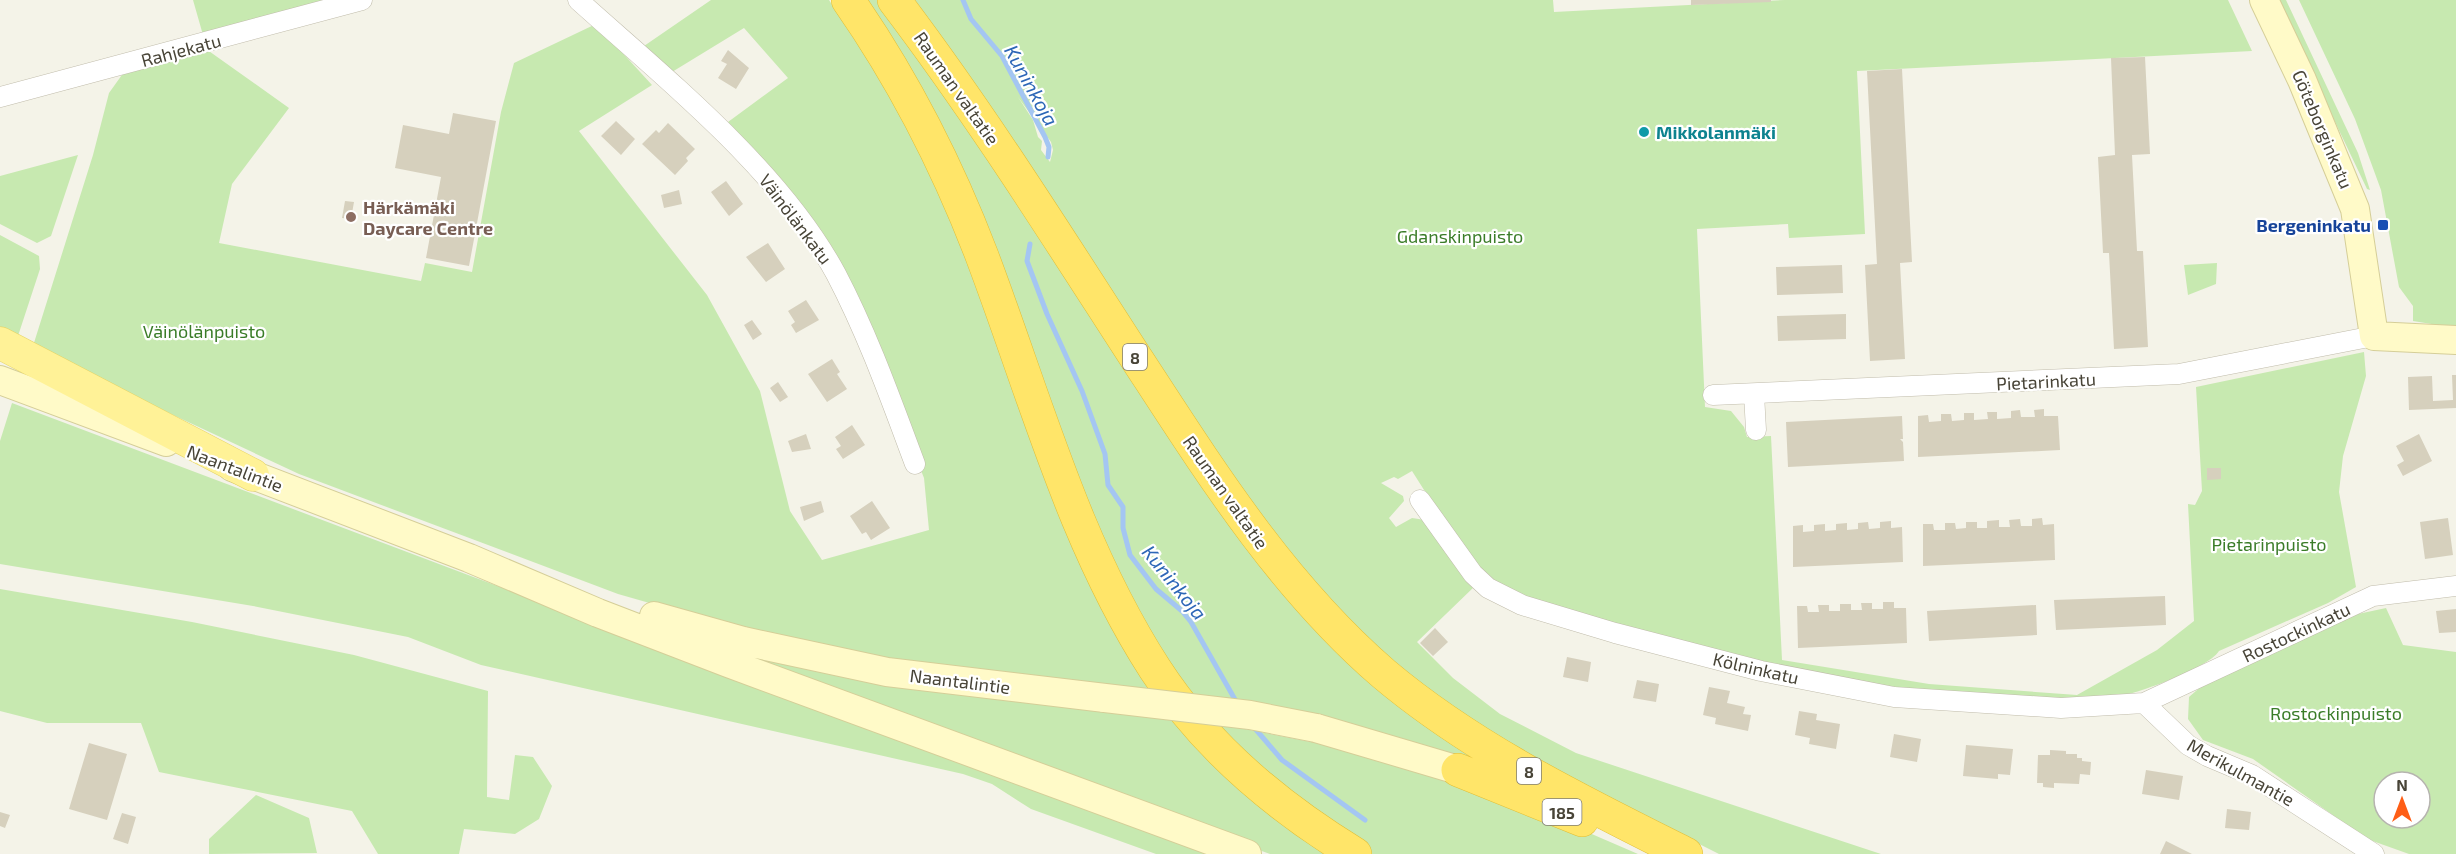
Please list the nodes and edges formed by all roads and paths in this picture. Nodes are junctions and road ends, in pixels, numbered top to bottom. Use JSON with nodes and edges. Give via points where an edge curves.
{"nodes":[{"id":1,"x":362,"y":0,"type":"edge"},
{"id":2,"x":578,"y":0,"type":"edge"},
{"id":3,"x":848,"y":0,"type":"edge"},
{"id":4,"x":894,"y":0,"type":"edge"},
{"id":5,"x":2264,"y":0,"type":"edge"},
{"id":6,"x":0,"y":97,"type":"edge"},
{"id":7,"x":2374,"y":336,"type":"junction"},
{"id":8,"x":2456,"y":340,"type":"edge"},
{"id":9,"x":0,"y":344,"type":"edge"},
{"id":10,"x":0,"y":380,"type":"edge"},
{"id":11,"x":1754,"y":394,"type":"junction"},
{"id":12,"x":1713,"y":395,"type":"dead end"},
{"id":13,"x":1756,"y":430,"type":"dead end"},
{"id":14,"x":915,"y":464,"type":"dead end"},
{"id":15,"x":253,"y":475,"type":"junction"},
{"id":16,"x":1420,"y":500,"type":"dead end"},
{"id":17,"x":469,"y":558,"type":"junction"},
{"id":18,"x":2456,"y":586,"type":"edge"},
{"id":19,"x":2144,"y":703,"type":"junction"},
{"id":20,"x":1458,"y":770,"type":"joint"},
{"id":21,"x":1247,"y":854,"type":"edge"},
{"id":22,"x":1355,"y":854,"type":"edge"},
{"id":23,"x":1667,"y":854,"type":"edge"},
{"id":24,"x":1686,"y":854,"type":"edge"},
{"id":25,"x":2374,"y":854,"type":"edge"}],
"edges":[{"from":1,"to":6,"type":"street","name":"Rahjekatu"},
{"from":2,"to":14,"type":"street","name":"Väinölänkatu","via":[[726,137],[794,212],[836,273],[880,369]]},
{"from":3,"to":22,"type":"highway","via":[[899,80],[955,190],[1073,511],[1131,630],[1156,671],[1233,762],[1280,803]]},
{"from":4,"to":24,"type":"highway","name":"Rauman valtatie","number":"8","via":[[1001,150],[1244,522],[1316,608],[1382,672],[1463,732]]},
{"from":5,"to":7,"type":"main road","name":"Göteborginkatu","via":[[2355,209]]},
{"from":7,"to":8,"type":"main road"},
{"from":7,"to":11,"type":"street","name":"Pietarinkatu","via":[[2179,374]]},
{"from":9,"to":15,"type":"main road"},
{"from":10,"to":15,"type":"main road","name":"Naantalintie","number":"185"},
{"from":11,"to":12,"type":"street","name":"Pietarinkatu"},
{"from":11,"to":13,"type":"street"},
{"from":15,"to":17,"type":"main road","name":"Naantalintie","number":"185"},
{"from":16,"to":19,"type":"street","name":"Kölninkatu","via":[[1473,574],[1488,588],[1522,605],[1615,633],[1761,672],[1894,697],[2061,708]]},
{"from":17,"to":20,"type":"main road","name":"Naantalintie","number":"185","bridge":true,"via":[[683,624],[805,656],[949,681],[1250,716],[1316,728]]},
{"from":17,"to":21,"type":"main road","name":"Naantalintie","number":"185","via":[[728,663]]},
{"from":18,"to":19,"type":"street","name":"Rostockinkatu","via":[[2373,596]]},
{"from":19,"to":25,"type":"street","name":"Merikulmantie","via":[[2188,745],[2252,775]]},
{"from":20,"to":23,"type":"highway","number":"185"}]}
